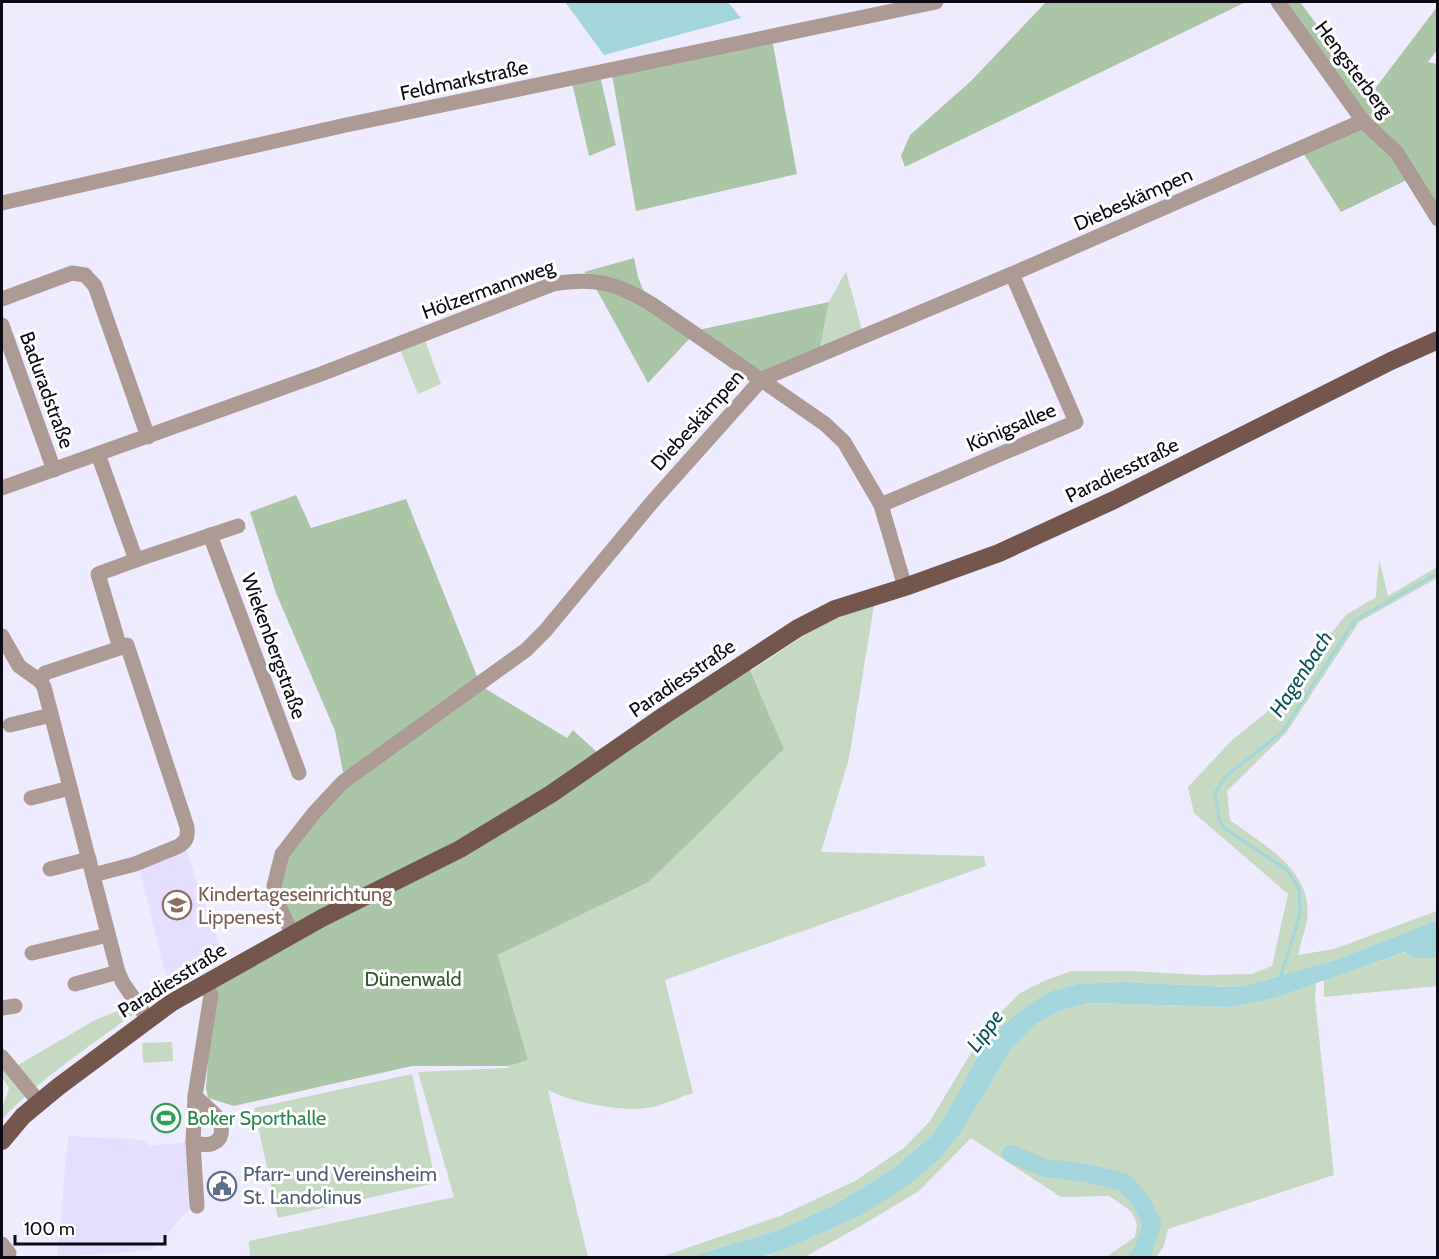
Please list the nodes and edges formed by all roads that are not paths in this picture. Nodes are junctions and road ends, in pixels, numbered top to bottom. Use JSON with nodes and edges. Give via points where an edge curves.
{"nodes":[{"id":1,"x":936,"y":2,"type":"edge"},
{"id":2,"x":1278,"y":2,"type":"edge"},
{"id":3,"x":1363,"y":121,"type":"junction"},
{"id":4,"x":2,"y":202,"type":"edge"},
{"id":5,"x":1437,"y":219,"type":"edge"},
{"id":6,"x":1012,"y":274,"type":"junction"},
{"id":7,"x":2,"y":299,"type":"edge"},
{"id":8,"x":2,"y":325,"type":"edge"},
{"id":9,"x":1437,"y":340,"type":"edge"},
{"id":10,"x":762,"y":379,"type":"junction"},
{"id":11,"x":148,"y":437,"type":"junction"},
{"id":12,"x":98,"y":454,"type":"junction"},
{"id":13,"x":54,"y":470,"type":"junction"},
{"id":14,"x":2,"y":488,"type":"edge"},
{"id":15,"x":881,"y":505,"type":"junction"},
{"id":16,"x":238,"y":526,"type":"dead end"},
{"id":17,"x":210,"y":535,"type":"junction"},
{"id":18,"x":136,"y":560,"type":"junction"},
{"id":19,"x":904,"y":587,"type":"junction"},
{"id":20,"x":2,"y":636,"type":"edge"},
{"id":21,"x":129,"y":645,"type":"junction"},
{"id":22,"x":40,"y":681,"type":"junction"},
{"id":23,"x":51,"y":715,"type":"junction"},
{"id":24,"x":10,"y":725,"type":"dead end"},
{"id":25,"x":299,"y":773,"type":"dead end"},
{"id":26,"x":70,"y":788,"type":"junction"},
{"id":27,"x":30,"y":798,"type":"dead end"},
{"id":28,"x":89,"y":859,"type":"junction"},
{"id":29,"x":50,"y":869,"type":"dead end"},
{"id":30,"x":93,"y":875,"type":"junction"},
{"id":31,"x":108,"y":935,"type":"junction"},
{"id":32,"x":292,"y":935,"type":"junction"},
{"id":33,"x":32,"y":953,"type":"dead end"},
{"id":34,"x":118,"y":972,"type":"junction"},
{"id":35,"x":75,"y":984,"type":"dead end"},
{"id":36,"x":204,"y":984,"type":"junction"},
{"id":37,"x":148,"y":1019,"type":"junction"},
{"id":38,"x":2,"y":1057,"type":"edge"},
{"id":39,"x":195,"y":1096,"type":"junction"},
{"id":40,"x":39,"y":1102,"type":"junction"},
{"id":41,"x":2,"y":1141,"type":"edge"},
{"id":42,"x":193,"y":1143,"type":"junction"},
{"id":43,"x":197,"y":1206,"type":"dead end"}],
"edges":[{"from":1,"to":4,"type":"street","name":"Feldmarkstraße"},
{"from":2,"to":3,"type":"street","name":"Hengsterberg"},
{"from":3,"to":5,"type":"street","name":"Hengsterberg","via":[[1397,153]]},
{"from":3,"to":6,"type":"street","name":"Diebeskämpen"},
{"from":6,"to":10,"type":"street","name":"Diebeskämpen"},
{"from":6,"to":15,"type":"street","name":"Königsallee","via":[[1076,422]]},
{"from":7,"to":11,"type":"street","via":[[72,273],[85,275],[95,286]]},
{"from":8,"to":13,"type":"street","name":"Baduradstraße"},
{"from":9,"to":19,"type":"main road","name":"Paradiesstraße","via":[[1114,500],[1010,548]]},
{"from":10,"to":11,"type":"street","name":"Hölzermannweg","via":[[626,289],[591,280],[572,281],[553,284]]},
{"from":10,"to":15,"type":"street","name":"Hölzermannweg","via":[[844,442]]},
{"from":10,"to":32,"type":"street","name":"Diebeskämpen","via":[[526,650],[343,782],[314,813],[282,854],[274,886]]},
{"from":11,"to":12,"type":"street","name":"Hölzermannweg"},
{"from":12,"to":13,"type":"street","name":"Hölzermannweg"},
{"from":12,"to":18,"type":"street"},
{"from":13,"to":14,"type":"street","name":"Hölzermannweg"},
{"from":15,"to":19,"type":"street","name":"Hölzermannweg"},
{"from":16,"to":17,"type":"street"},
{"from":17,"to":18,"type":"street"},
{"from":17,"to":25,"type":"street","name":"Wiekenbergstraße"},
{"from":18,"to":21,"type":"street","via":[[98,574]]},
{"from":19,"to":32,"type":"main road","name":"Paradiesstraße","via":[[835,609],[798,628],[551,794],[460,849]]},
{"from":20,"to":22,"type":"street","via":[[19,666]]},
{"from":21,"to":22,"type":"street","via":[[45,674]]},
{"from":21,"to":30,"type":"street","via":[[188,835],[179,846],[146,860]]},
{"from":22,"to":23,"type":"street"},
{"from":23,"to":24,"type":"street"},
{"from":23,"to":26,"type":"street"},
{"from":26,"to":27,"type":"street"},
{"from":26,"to":28,"type":"street"},
{"from":28,"to":29,"type":"street"},
{"from":28,"to":30,"type":"street"},
{"from":30,"to":31,"type":"street"},
{"from":31,"to":33,"type":"street"},
{"from":31,"to":34,"type":"street"},
{"from":32,"to":36,"type":"main road","name":"Paradiesstraße"},
{"from":34,"to":35,"type":"street"},
{"from":34,"to":37,"type":"street"},
{"from":36,"to":37,"type":"main road","name":"Paradiesstraße"},
{"from":36,"to":39,"type":"street","via":[[211,995]]},
{"from":37,"to":40,"type":"main road","name":"Paradiesstraße"},
{"from":38,"to":40,"type":"street"},
{"from":39,"to":42,"type":"street"},
{"from":39,"to":42,"type":"street","via":[[217,1118],[221,1132],[213,1143]]},
{"from":40,"to":41,"type":"main road","name":"Paradiesstraße"},
{"from":42,"to":43,"type":"street"}]}
